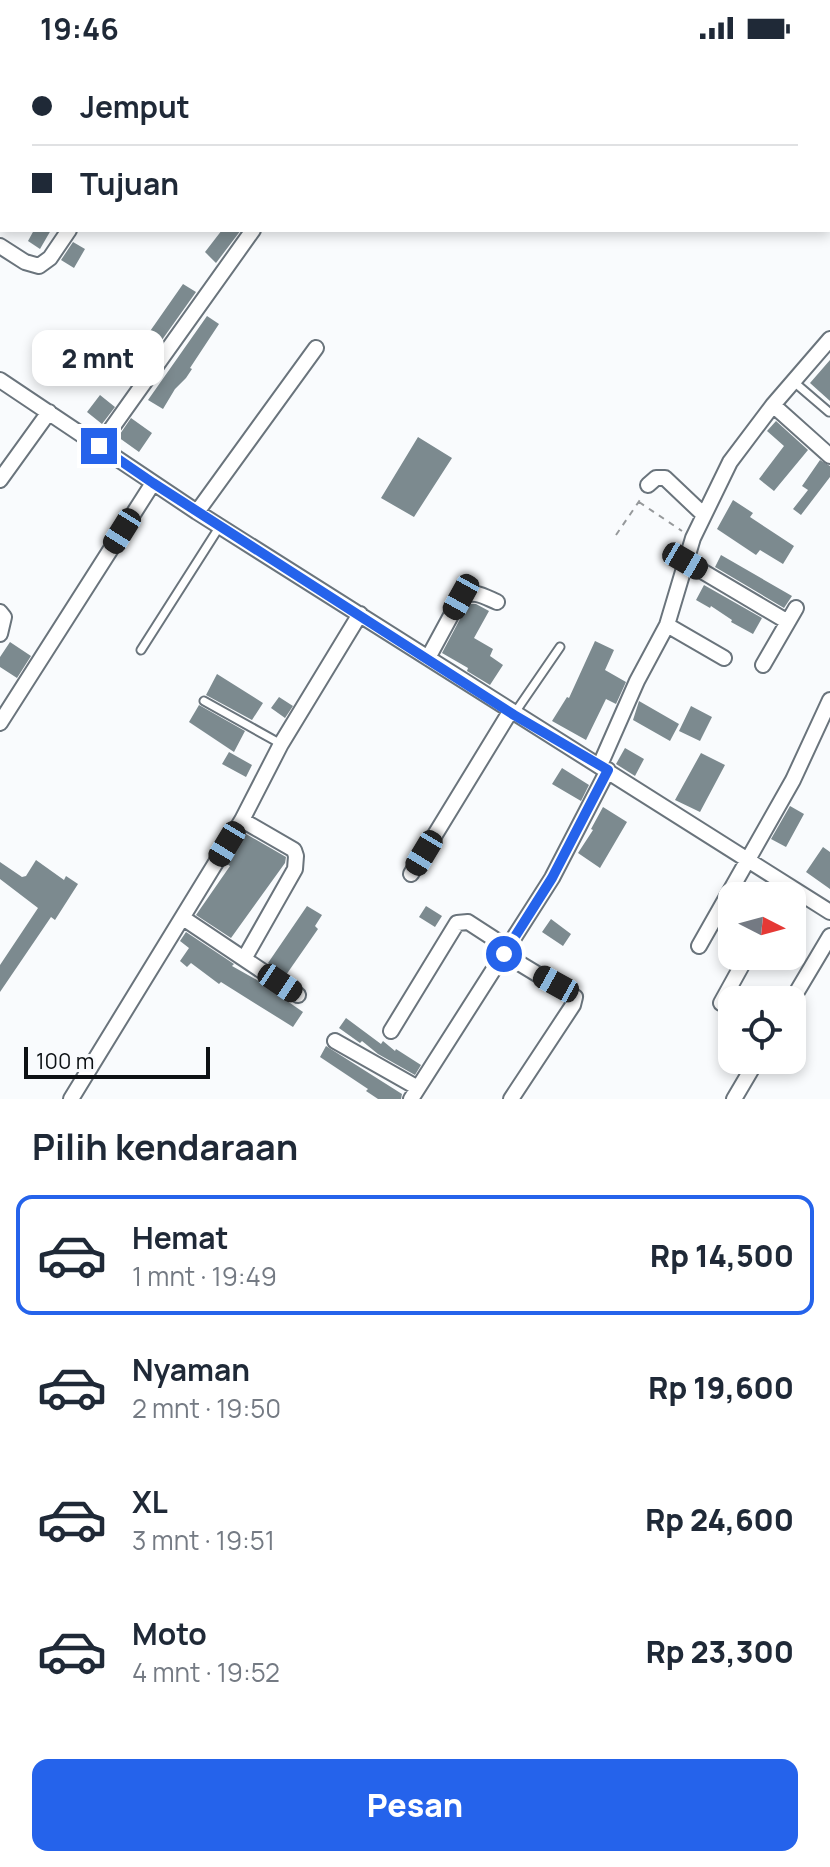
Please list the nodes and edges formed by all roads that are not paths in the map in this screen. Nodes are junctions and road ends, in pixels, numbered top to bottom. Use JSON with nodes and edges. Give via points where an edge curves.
{"nodes":[{"id":1,"x":68,"y":232,"type":"edge"},
{"id":2,"x":252,"y":232,"type":"edge"},
{"id":3,"x":0,"y":246,"type":"edge"},
{"id":4,"x":830,"y":340,"type":"edge"},
{"id":5,"x":316,"y":348,"type":"dead end"},
{"id":6,"x":0,"y":380,"type":"edge"},
{"id":7,"x":794,"y":382,"type":"junction"},
{"id":8,"x":773,"y":405,"type":"junction"},
{"id":9,"x":49,"y":412,"type":"junction"},
{"id":10,"x":829,"y":412,"type":"edge"},
{"id":11,"x":99,"y":446,"type":"junction"},
{"id":12,"x":830,"y":456,"type":"edge"},
{"id":13,"x":0,"y":480,"type":"edge"},
{"id":14,"x":153,"y":483,"type":"junction"},
{"id":15,"x":648,"y":485,"type":"road end"},
{"id":16,"x":197,"y":512,"type":"junction"},
{"id":17,"x":704,"y":515,"type":"junction"},
{"id":18,"x":220,"y":526,"type":"junction"},
{"id":19,"x":685,"y":561,"type":"junction"},
{"id":20,"x":497,"y":602,"type":"dead end"},
{"id":21,"x":796,"y":608,"type":"dead end"},
{"id":22,"x":0,"y":612,"type":"edge"},
{"id":23,"x":360,"y":614,"type":"junction"},
{"id":24,"x":788,"y":622,"type":"junction"},
{"id":25,"x":667,"y":625,"type":"junction"},
{"id":26,"x":0,"y":634,"type":"edge"},
{"id":27,"x":560,"y":647,"type":"dead end"},
{"id":28,"x":141,"y":650,"type":"dead end"},
{"id":29,"x":428,"y":658,"type":"junction"},
{"id":30,"x":724,"y":658,"type":"dead end"},
{"id":31,"x":763,"y":665,"type":"dead end"},
{"id":32,"x":830,"y":700,"type":"edge"},
{"id":33,"x":204,"y":701,"type":"dead end"},
{"id":34,"x":512,"y":713,"type":"junction"},
{"id":35,"x":0,"y":723,"type":"edge"},
{"id":36,"x":281,"y":744,"type":"junction"},
{"id":37,"x":604,"y":767,"type":"junction"},
{"id":38,"x":242,"y":820,"type":"junction"},
{"id":39,"x":748,"y":861,"type":"junction"},
{"id":40,"x":411,"y":874,"type":"dead end"},
{"id":41,"x":774,"y":882,"type":"edge"},
{"id":42,"x":806,"y":901,"type":"edge"},
{"id":43,"x":830,"y":912,"type":"edge"},
{"id":44,"x":183,"y":918,"type":"junction"},
{"id":45,"x":830,"y":936,"type":"edge"},
{"id":46,"x":699,"y":946,"type":"dead end"},
{"id":47,"x":506,"y":951,"type":"junction"},
{"id":48,"x":244,"y":959,"type":"junction"},
{"id":49,"x":800,"y":986,"type":"edge"},
{"id":50,"x":298,"y":995,"type":"dead end"},
{"id":51,"x":391,"y":1031,"type":"dead end"},
{"id":52,"x":335,"y":1041,"type":"dead end"},
{"id":53,"x":749,"y":1074,"type":"edge"},
{"id":54,"x":414,"y":1093,"type":"edge"},
{"id":55,"x":71,"y":1099,"type":"edge"},
{"id":56,"x":511,"y":1099,"type":"edge"},
{"id":57,"x":734,"y":1099,"type":"edge"}],
"edges":[{"from":1,"to":3,"type":"street","via":[[39,266]]},
{"from":2,"to":11,"type":"street"},
{"from":4,"to":7,"type":"street"},
{"from":5,"to":16,"type":"street"},
{"from":6,"to":9,"type":"street"},
{"from":7,"to":8,"type":"street"},
{"from":7,"to":10,"type":"lane"},
{"from":8,"to":12,"type":"street"},
{"from":8,"to":17,"type":"street","via":[[730,462]]},
{"from":9,"to":11,"type":"street"},
{"from":9,"to":13,"type":"street"},
{"from":11,"to":14,"type":"street"},
{"from":14,"to":16,"type":"street"},
{"from":14,"to":35,"type":"street"},
{"from":15,"to":17,"type":"street","via":[[665,478]]},
{"from":16,"to":18,"type":"street"},
{"from":17,"to":19,"type":"street"},
{"from":18,"to":23,"type":"street"},
{"from":18,"to":28,"type":"lane"},
{"from":19,"to":24,"type":"street"},
{"from":19,"to":25,"type":"street"},
{"from":20,"to":29,"type":"street","via":[[469,593],[461,597]]},
{"from":21,"to":24,"type":"street"},
{"from":22,"to":26,"type":"street"},
{"from":23,"to":29,"type":"street"},
{"from":23,"to":36,"type":"street"},
{"from":24,"to":31,"type":"street"},
{"from":25,"to":30,"type":"street"},
{"from":25,"to":37,"type":"street","via":[[637,681]]},
{"from":27,"to":34,"type":"lane"},
{"from":29,"to":34,"type":"street"},
{"from":32,"to":39,"type":"street"},
{"from":33,"to":36,"type":"lane"},
{"from":34,"to":37,"type":"street"},
{"from":34,"to":40,"type":"street"},
{"from":36,"to":38,"type":"street"},
{"from":37,"to":39,"type":"street"},
{"from":37,"to":47,"type":"street","via":[[552,878]]},
{"from":38,"to":44,"type":"street"},
{"from":38,"to":48,"type":"street","via":[[296,856],[295,869]]},
{"from":39,"to":41,"type":"street"},
{"from":39,"to":46,"type":"street"},
{"from":42,"to":43,"type":"street"},
{"from":44,"to":48,"type":"street"},
{"from":44,"to":55,"type":"street"},
{"from":45,"to":49,"type":"street"},
{"from":47,"to":51,"type":"street","via":[[468,922],[457,923]]},
{"from":47,"to":54,"type":"street"},
{"from":47,"to":56,"type":"street","via":[[575,997]]},
{"from":48,"to":50,"type":"street"},
{"from":52,"to":54,"type":"street"},
{"from":53,"to":57,"type":"street"}]}
